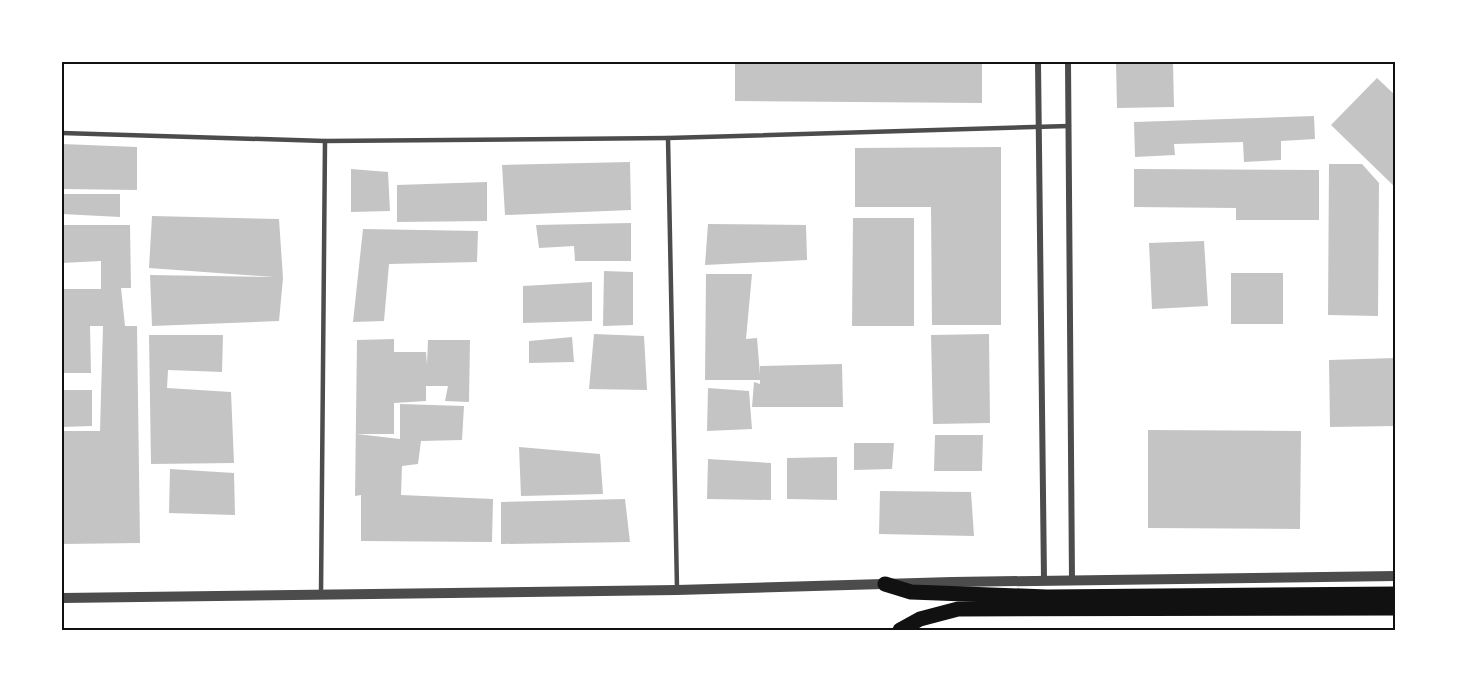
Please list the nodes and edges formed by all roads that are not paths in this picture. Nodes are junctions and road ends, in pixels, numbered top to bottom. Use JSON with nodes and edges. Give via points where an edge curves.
{"nodes":[{"id":1,"x":1038,"y":62,"type":"edge"},
{"id":2,"x":1068,"y":62,"type":"edge"},
{"id":3,"x":1069,"y":126,"type":"junction"},
{"id":4,"x":1039,"y":128,"type":"junction"},
{"id":5,"x":62,"y":133,"type":"edge"},
{"id":6,"x":668,"y":138,"type":"junction"},
{"id":7,"x":325,"y":141,"type":"junction"},
{"id":8,"x":1395,"y":576,"type":"edge"},
{"id":9,"x":1044,"y":580,"type":"junction"},
{"id":10,"x":1072,"y":580,"type":"junction"},
{"id":11,"x":885,"y":584,"type":"junction"},
{"id":12,"x":677,"y":590,"type":"junction"},
{"id":13,"x":1395,"y":594,"type":"edge"},
{"id":14,"x":321,"y":595,"type":"junction"},
{"id":15,"x":62,"y":598,"type":"edge"},
{"id":16,"x":1005,"y":602,"type":"junction"},
{"id":17,"x":1395,"y":608,"type":"edge"},
{"id":18,"x":900,"y":630,"type":"edge"}],
"edges":[{"from":1,"to":4,"type":"street"},
{"from":2,"to":3,"type":"street"},
{"from":3,"to":4,"type":"lane"},
{"from":3,"to":10,"type":"street"},
{"from":4,"to":6,"type":"lane"},
{"from":4,"to":9,"type":"street"},
{"from":5,"to":7,"type":"lane"},
{"from":6,"to":7,"type":"lane"},
{"from":6,"to":12,"type":"lane"},
{"from":7,"to":14,"type":"lane"},
{"from":8,"to":10,"type":"street"},
{"from":9,"to":10,"type":"street"},
{"from":9,"to":11,"type":"street"},
{"from":11,"to":12,"type":"street"},
{"from":11,"to":16,"type":"main road","via":[[911,592]]},
{"from":12,"to":14,"type":"street"},
{"from":13,"to":16,"type":"main road","via":[[1047,597]]},
{"from":14,"to":15,"type":"street"},
{"from":16,"to":17,"type":"main road"},
{"from":16,"to":18,"type":"main road","via":[[920,619]]}]}
